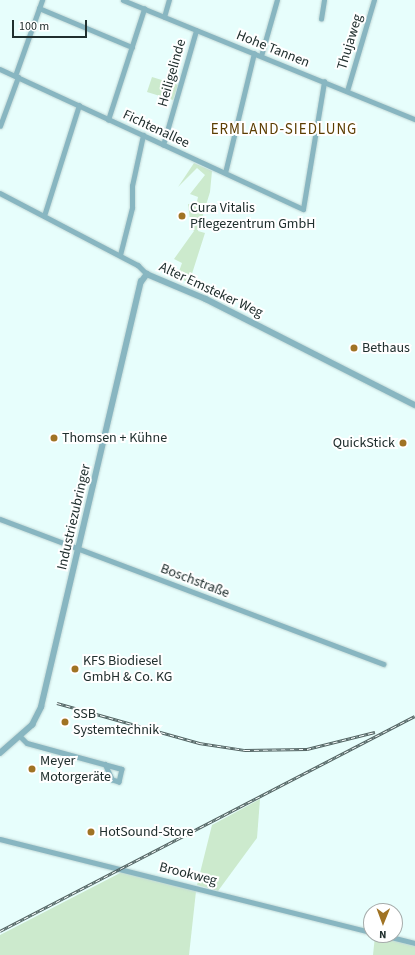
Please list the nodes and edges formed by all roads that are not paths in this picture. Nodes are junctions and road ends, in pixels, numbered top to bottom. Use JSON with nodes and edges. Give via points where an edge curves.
{"nodes":[{"id":1,"x":42,"y":0,"type":"edge"},
{"id":2,"x":123,"y":0,"type":"edge"},
{"id":3,"x":169,"y":0,"type":"edge"},
{"id":4,"x":277,"y":0,"type":"edge"},
{"id":5,"x":324,"y":0,"type":"edge"},
{"id":6,"x":374,"y":0,"type":"edge"},
{"id":7,"x":39,"y":8,"type":"junction"},
{"id":8,"x":144,"y":9,"type":"junction"},
{"id":9,"x":164,"y":17,"type":"junction"},
{"id":10,"x":321,"y":19,"type":"dead end"},
{"id":11,"x":196,"y":31,"type":"junction"},
{"id":12,"x":132,"y":47,"type":"junction"},
{"id":13,"x":254,"y":54,"type":"junction"},
{"id":14,"x":261,"y":56,"type":"junction"},
{"id":15,"x":0,"y":69,"type":"edge"},
{"id":16,"x":16,"y":77,"type":"junction"},
{"id":17,"x":324,"y":82,"type":"junction"},
{"id":18,"x":346,"y":91,"type":"junction"},
{"id":19,"x":79,"y":105,"type":"junction"},
{"id":20,"x":415,"y":119,"type":"edge"},
{"id":21,"x":108,"y":120,"type":"junction"},
{"id":22,"x":0,"y":126,"type":"edge"},
{"id":23,"x":143,"y":135,"type":"junction"},
{"id":24,"x":163,"y":145,"type":"junction"},
{"id":25,"x":225,"y":173,"type":"junction"},
{"id":26,"x":0,"y":193,"type":"edge"},
{"id":27,"x":44,"y":216,"type":"junction"},
{"id":28,"x":120,"y":255,"type":"junction"},
{"id":29,"x":147,"y":274,"type":"junction"},
{"id":30,"x":415,"y":405,"type":"edge"},
{"id":31,"x":0,"y":519,"type":"edge"},
{"id":32,"x":78,"y":549,"type":"junction"},
{"id":33,"x":383,"y":664,"type":"dead end"},
{"id":34,"x":21,"y":737,"type":"junction"},
{"id":35,"x":0,"y":753,"type":"edge"},
{"id":36,"x":105,"y":765,"type":"dead end"},
{"id":37,"x":0,"y":840,"type":"edge"},
{"id":38,"x":363,"y":930,"type":"edge"},
{"id":39,"x":403,"y":940,"type":"edge"},
{"id":40,"x":415,"y":943,"type":"edge"}],
"edges":[{"from":1,"to":7,"type":"street"},
{"from":2,"to":8,"type":"street","name":"Hohe Tannen"},
{"from":3,"to":9,"type":"street"},
{"from":4,"to":14,"type":"street"},
{"from":5,"to":10,"type":"street"},
{"from":6,"to":18,"type":"street","name":"Thujaweg"},
{"from":7,"to":12,"type":"street"},
{"from":7,"to":16,"type":"street"},
{"from":8,"to":9,"type":"street","name":"Hohe Tannen"},
{"from":8,"to":12,"type":"street"},
{"from":9,"to":11,"type":"street","name":"Hohe Tannen"},
{"from":11,"to":13,"type":"street","name":"Hohe Tannen"},
{"from":11,"to":24,"type":"street","name":"Heiligelinde"},
{"from":12,"to":21,"type":"street"},
{"from":13,"to":14,"type":"street","name":"Hohe Tannen"},
{"from":13,"to":25,"type":"street"},
{"from":14,"to":17,"type":"street","name":"Hohe Tannen"},
{"from":15,"to":16,"type":"street","name":"Fichtenallee"},
{"from":16,"to":19,"type":"street","name":"Fichtenallee"},
{"from":16,"to":22,"type":"street"},
{"from":17,"to":18,"type":"street","name":"Hohe Tannen"},
{"from":17,"to":25,"type":"street","name":"Fichtenallee","via":[[303,209]]},
{"from":18,"to":20,"type":"street","name":"Hohe Tannen"},
{"from":19,"to":21,"type":"street","name":"Fichtenallee"},
{"from":19,"to":27,"type":"street"},
{"from":21,"to":23,"type":"street","name":"Fichtenallee"},
{"from":23,"to":24,"type":"street","name":"Fichtenallee"},
{"from":23,"to":28,"type":"street","via":[[132,186],[132,208]]},
{"from":24,"to":25,"type":"street","name":"Fichtenallee"},
{"from":26,"to":27,"type":"street","name":"Alter Emsteker Weg"},
{"from":27,"to":28,"type":"street","name":"Alter Emsteker Weg"},
{"from":28,"to":29,"type":"street","name":"Alter Emsteker Weg"},
{"from":29,"to":30,"type":"street","name":"Alter Emsteker Weg","via":[[200,296]]},
{"from":29,"to":32,"type":"street","name":"Industriezubringer","via":[[141,282]]},
{"from":31,"to":32,"type":"street","name":"Boschstraße"},
{"from":32,"to":33,"type":"street","name":"Boschstraße"},
{"from":32,"to":34,"type":"street","name":"Industriezubringer","via":[[44,696],[32,725]]},
{"from":34,"to":35,"type":"street","name":"Industriezubringer"},
{"from":34,"to":36,"type":"street","via":[[27,744]]},
{"from":37,"to":38,"type":"street","name":"Brookweg"},
{"from":39,"to":40,"type":"street"}]}
